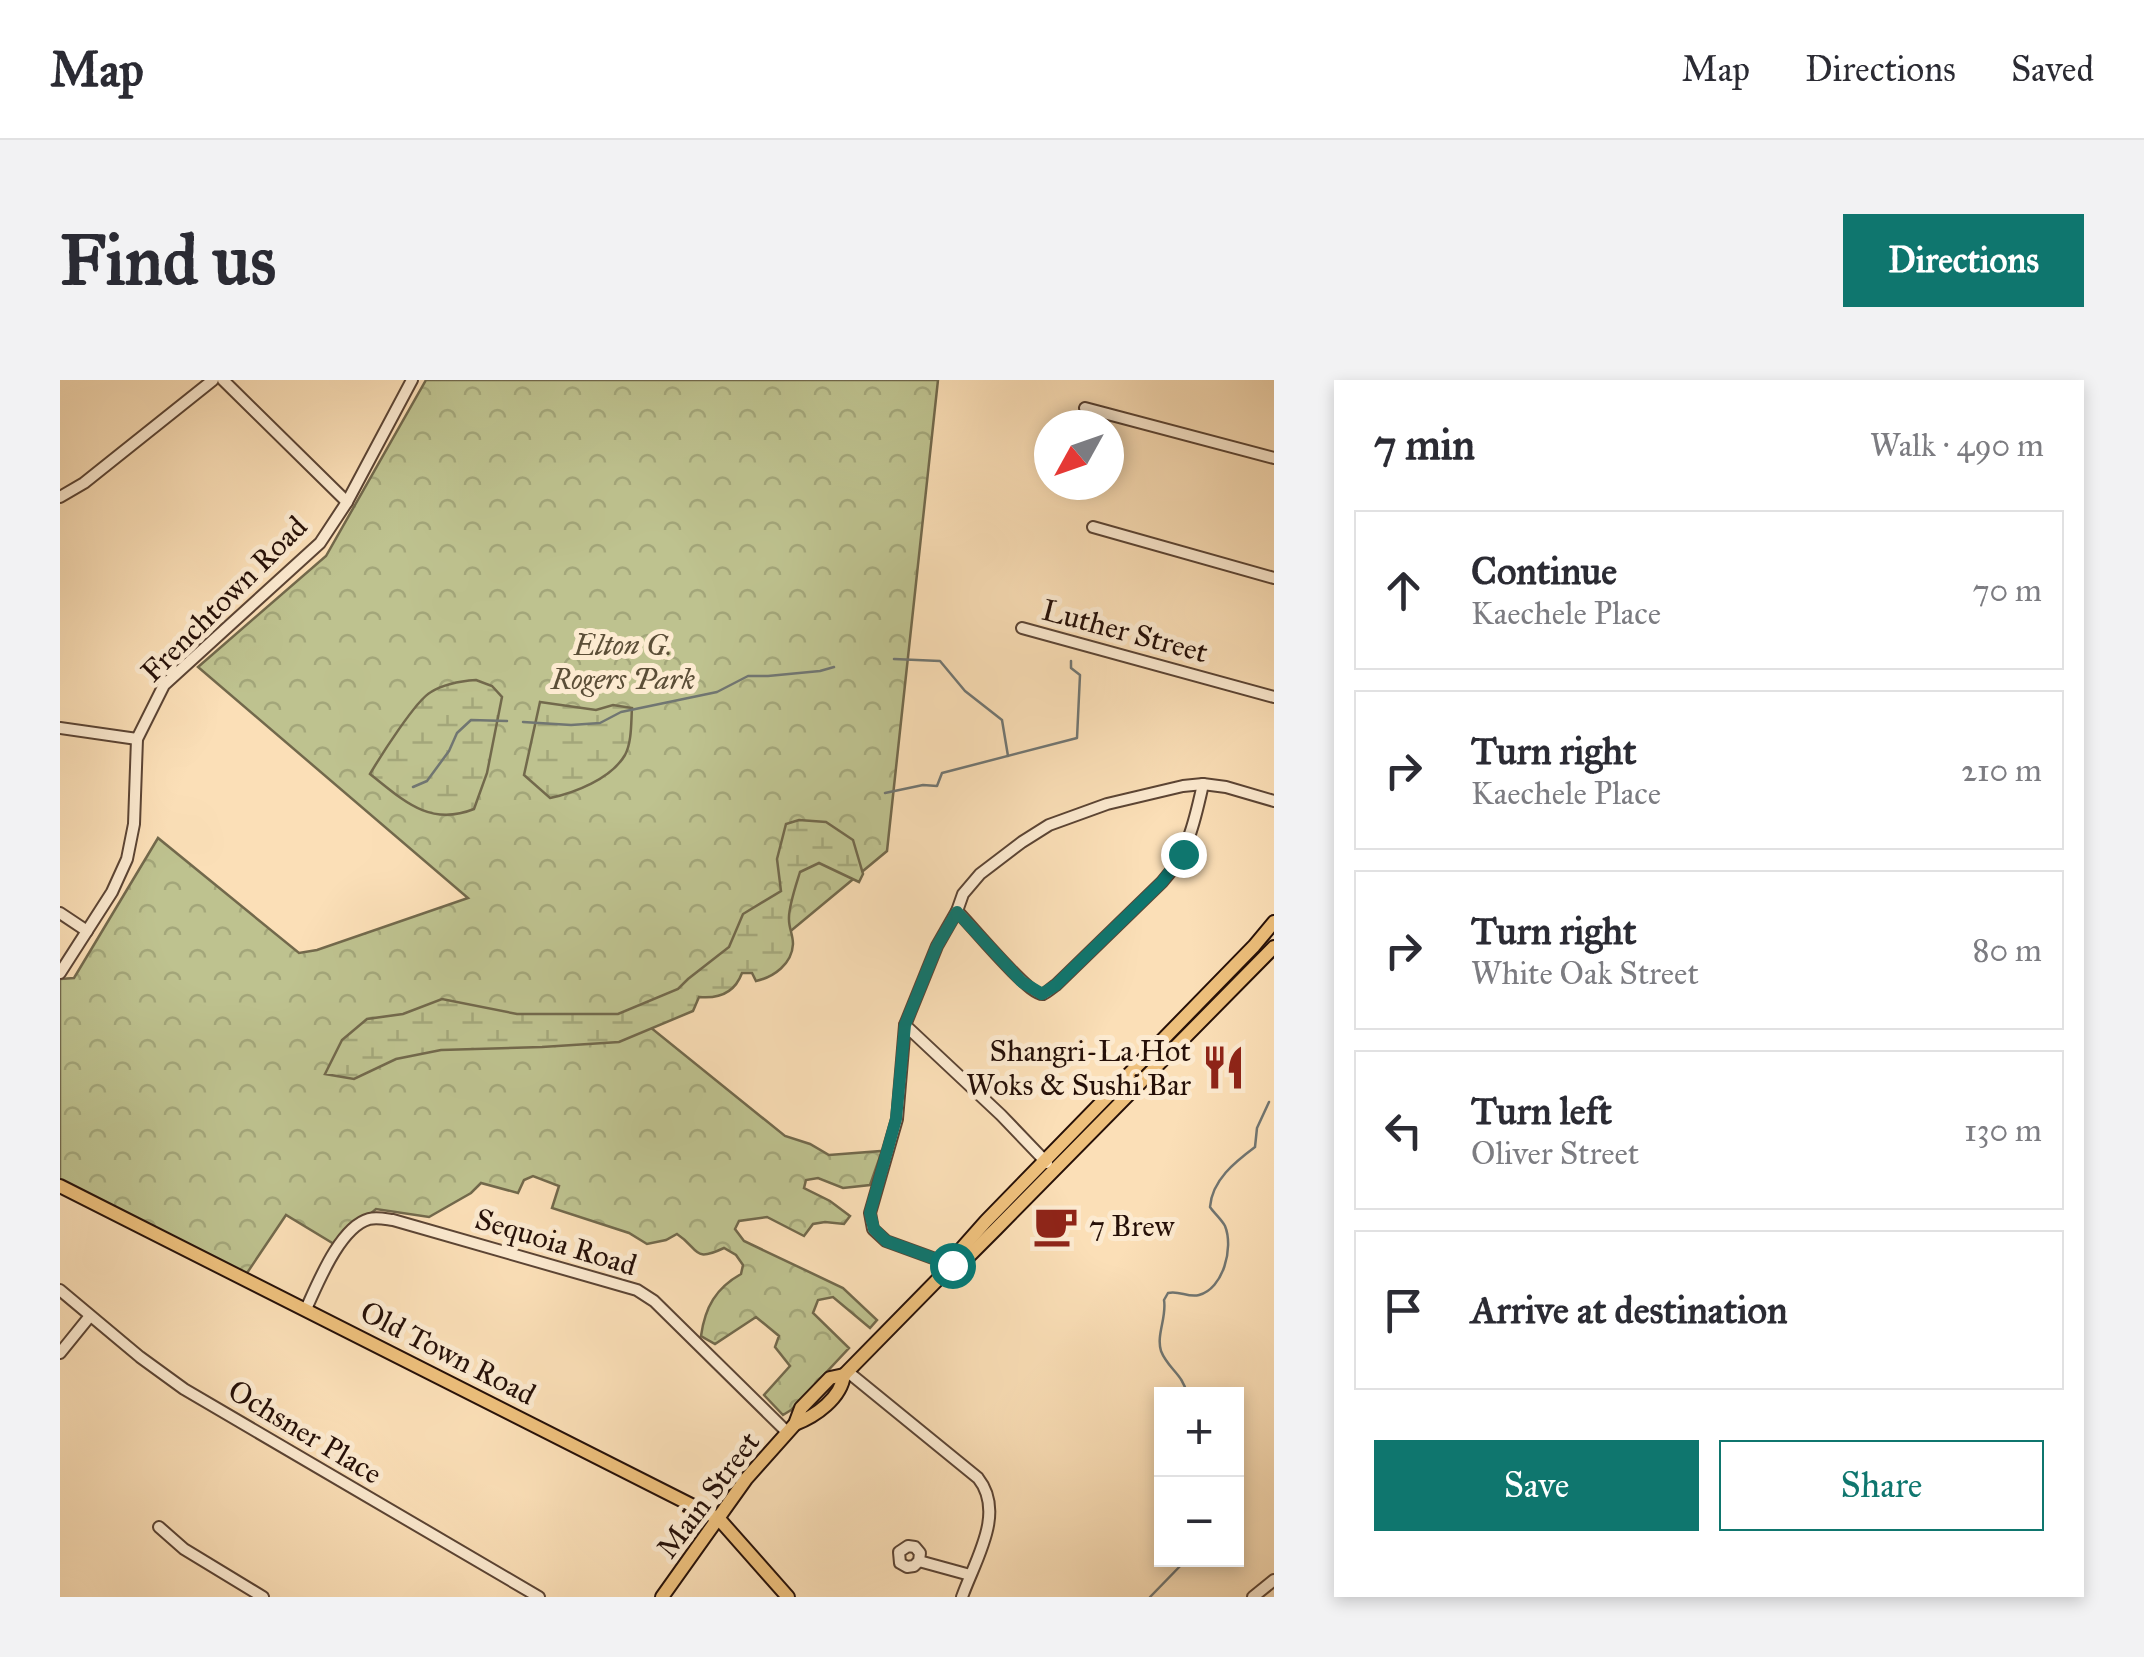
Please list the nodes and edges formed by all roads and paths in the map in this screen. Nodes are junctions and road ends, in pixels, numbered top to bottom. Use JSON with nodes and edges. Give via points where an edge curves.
{"nodes":[{"id":1,"x":213,"y":380,"type":"edge"},
{"id":2,"x":223,"y":380,"type":"edge"},
{"id":3,"x":412,"y":380,"type":"edge"},
{"id":4,"x":1085,"y":408,"type":"dead end"},
{"id":5,"x":1274,"y":458,"type":"edge"},
{"id":6,"x":60,"y":497,"type":"edge"},
{"id":7,"x":347,"y":502,"type":"junction"},
{"id":8,"x":1092,"y":528,"type":"dead end"},
{"id":9,"x":1274,"y":578,"type":"edge"},
{"id":10,"x":1022,"y":628,"type":"dead end"},
{"id":11,"x":1274,"y":697,"type":"edge"},
{"id":12,"x":60,"y":728,"type":"edge"},
{"id":13,"x":137,"y":740,"type":"junction"},
{"id":14,"x":1203,"y":784,"type":"junction"},
{"id":15,"x":1274,"y":801,"type":"edge"},
{"id":16,"x":957,"y":912,"type":"junction"},
{"id":17,"x":60,"y":913,"type":"edge"},
{"id":18,"x":1273,"y":926,"type":"edge"},
{"id":19,"x":87,"y":931,"type":"junction"},
{"id":20,"x":1274,"y":946,"type":"edge"},
{"id":21,"x":60,"y":972,"type":"edge"},
{"id":22,"x":1196,"y":1015,"type":"junction"},
{"id":23,"x":905,"y":1025,"type":"junction"},
{"id":24,"x":1049,"y":1165,"type":"junction"},
{"id":25,"x":60,"y":1186,"type":"edge"},
{"id":26,"x":952,"y":1265,"type":"junction"},
{"id":27,"x":60,"y":1290,"type":"edge"},
{"id":28,"x":306,"y":1309,"type":"junction"},
{"id":29,"x":90,"y":1316,"type":"junction"},
{"id":30,"x":60,"y":1353,"type":"edge"},
{"id":31,"x":846,"y":1374,"type":"junction"},
{"id":32,"x":791,"y":1428,"type":"junction"},
{"id":33,"x":719,"y":1519,"type":"junction"},
{"id":34,"x":159,"y":1526,"type":"dead end"},
{"id":35,"x":919,"y":1561,"type":"dead end"},
{"id":36,"x":970,"y":1575,"type":"junction"},
{"id":37,"x":1274,"y":1580,"type":"edge"},
{"id":38,"x":263,"y":1597,"type":"edge"},
{"id":39,"x":539,"y":1597,"type":"edge"},
{"id":40,"x":662,"y":1597,"type":"edge"},
{"id":41,"x":788,"y":1597,"type":"edge"},
{"id":42,"x":962,"y":1597,"type":"edge"},
{"id":43,"x":1254,"y":1597,"type":"edge"}],
"edges":[{"from":1,"to":6,"type":"street"},
{"from":2,"to":7,"type":"street"},
{"from":3,"to":7,"type":"street","name":"Frenchtown Road"},
{"from":4,"to":5,"type":"street"},
{"from":7,"to":13,"type":"street","name":"Frenchtown Road","via":[[310,554],[164,685]]},
{"from":8,"to":9,"type":"street"},
{"from":10,"to":11,"type":"street","name":"Luther Street"},
{"from":12,"to":13,"type":"street"},
{"from":13,"to":19,"type":"street","name":"Frenchtown Road","via":[[131,847]]},
{"from":14,"to":15,"type":"street"},
{"from":14,"to":16,"type":"street","via":[[1107,804],[1049,825],[980,874]]},
{"from":14,"to":16,"type":"street","via":[[1183,854],[1170,874],[1042,994],[1022,982]]},
{"from":16,"to":23,"type":"street"},
{"from":17,"to":19,"type":"street"},
{"from":18,"to":22,"type":"main road","name":"Main Street"},
{"from":19,"to":21,"type":"street","name":"Frenchtown Road"},
{"from":20,"to":22,"type":"main road","name":"Main Street"},
{"from":22,"to":24,"type":"main road","name":"Main Street"},
{"from":23,"to":24,"type":"street"},
{"from":23,"to":26,"type":"street","via":[[896,1119],[870,1222],[886,1241]]},
{"from":24,"to":26,"type":"main road","name":"Main Street"},
{"from":25,"to":28,"type":"main road","name":"Old Town Road"},
{"from":26,"to":31,"type":"main road","name":"Main Street"},
{"from":27,"to":29,"type":"street","name":"Ochsner Place"},
{"from":28,"to":32,"type":"street","name":"Sequoia Road","via":[[350,1231],[370,1219],[393,1220],[637,1290]]},
{"from":28,"to":33,"type":"main road","name":"Old Town Road"},
{"from":29,"to":30,"type":"street"},
{"from":29,"to":39,"type":"street","name":"Ochsner Place","via":[[184,1390]]},
{"from":31,"to":32,"type":"main road","name":"Main Street","via":[[843,1387],[813,1417]]},
{"from":31,"to":36,"type":"street","via":[[984,1486],[990,1518]]},
{"from":32,"to":33,"type":"main road","name":"Main Street"},
{"from":33,"to":40,"type":"main road","name":"Main Street"},
{"from":33,"to":41,"type":"main road","name":"Old Town Road"},
{"from":34,"to":38,"type":"street"},
{"from":35,"to":36,"type":"street"},
{"from":36,"to":42,"type":"street"},
{"from":37,"to":43,"type":"street"}]}
